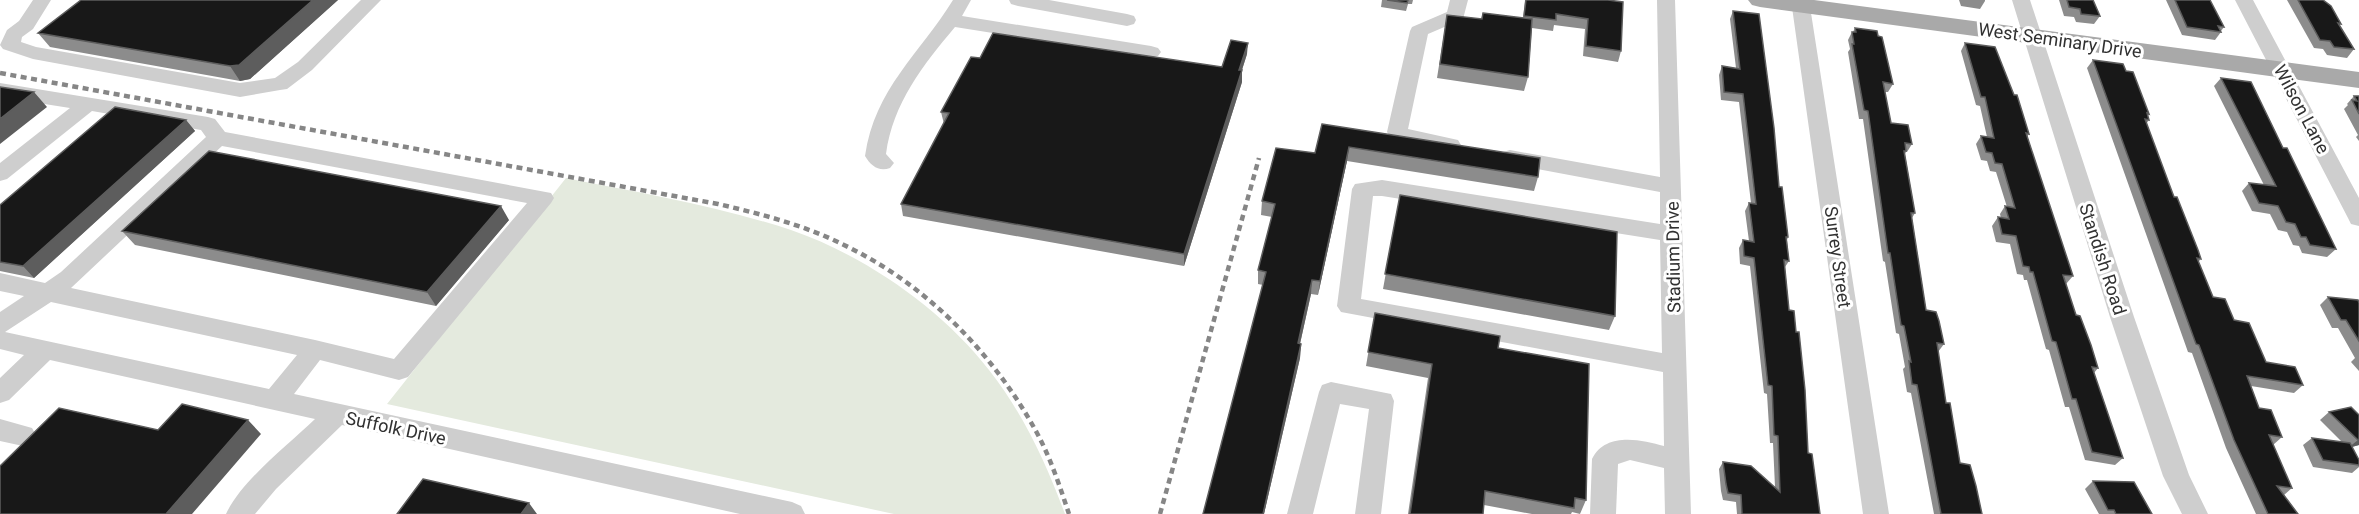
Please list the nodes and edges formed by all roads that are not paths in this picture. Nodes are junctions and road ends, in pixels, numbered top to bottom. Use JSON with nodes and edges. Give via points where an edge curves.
{"nodes":[{"id":1,"x":42,"y":0,"type":"edge"},
{"id":2,"x":372,"y":0,"type":"edge"},
{"id":3,"x":962,"y":0,"type":"edge"},
{"id":4,"x":1018,"y":0,"type":"edge"},
{"id":5,"x":1459,"y":0,"type":"edge"},
{"id":6,"x":1666,"y":0,"type":"edge"},
{"id":7,"x":1760,"y":0,"type":"edge"},
{"id":8,"x":2021,"y":0,"type":"edge"},
{"id":9,"x":2244,"y":0,"type":"edge"},
{"id":10,"x":1801,"y":3,"type":"edge"},
{"id":11,"x":950,"y":20,"type":"junction"},
{"id":12,"x":1127,"y":20,"type":"dead end"},
{"id":13,"x":2033,"y":36,"type":"junction"},
{"id":14,"x":1151,"y":52,"type":"dead end"},
{"id":15,"x":2282,"y":70,"type":"junction"},
{"id":16,"x":2359,"y":80,"type":"edge"},
{"id":17,"x":0,"y":90,"type":"edge"},
{"id":18,"x":88,"y":104,"type":"junction"},
{"id":19,"x":218,"y":138,"type":"junction"},
{"id":20,"x":1466,"y":148,"type":"edge"},
{"id":21,"x":1488,"y":152,"type":"edge"},
{"id":22,"x":883,"y":163,"type":"dead end"},
{"id":23,"x":0,"y":174,"type":"edge"},
{"id":24,"x":1671,"y":187,"type":"junction"},
{"id":25,"x":2359,"y":218,"type":"edge"},
{"id":26,"x":1672,"y":234,"type":"junction"},
{"id":27,"x":0,"y":282,"type":"edge"},
{"id":28,"x":48,"y":292,"type":"junction"},
{"id":29,"x":0,"y":324,"type":"edge"},
{"id":30,"x":0,"y":340,"type":"edge"},
{"id":31,"x":315,"y":349,"type":"junction"},
{"id":32,"x":45,"y":350,"type":"junction"},
{"id":33,"x":1676,"y":365,"type":"junction"},
{"id":34,"x":0,"y":393,"type":"edge"},
{"id":35,"x":274,"y":401,"type":"junction"},
{"id":36,"x":336,"y":415,"type":"junction"},
{"id":37,"x":1676,"y":460,"type":"junction"},
{"id":38,"x":239,"y":514,"type":"edge"},
{"id":39,"x":792,"y":514,"type":"edge"},
{"id":40,"x":1300,"y":514,"type":"edge"},
{"id":41,"x":1368,"y":514,"type":"edge"},
{"id":42,"x":1603,"y":514,"type":"edge"},
{"id":43,"x":1678,"y":514,"type":"edge"},
{"id":44,"x":1876,"y":514,"type":"edge"},
{"id":45,"x":2195,"y":514,"type":"edge"}],
"edges":[{"from":1,"to":2,"type":"street","via":[[26,25],[14,34],[10,45],[33,53],[240,90],[280,84],[305,66]]},
{"from":3,"to":11,"type":"street"},
{"from":4,"to":12,"type":"street"},
{"from":5,"to":20,"type":"street","via":[[1456,15],[1419,31],[1397,132]]},
{"from":6,"to":24,"type":"street","name":"Stadium Drive"},
{"from":7,"to":10,"type":"main road","name":"West Seminary Drive"},
{"from":8,"to":13,"type":"street","name":"Standish Road"},
{"from":9,"to":15,"type":"street","name":"Wilson Lane"},
{"from":10,"to":13,"type":"main road","name":"West Seminary Drive"},
{"from":10,"to":44,"type":"street","name":"Surrey Street"},
{"from":11,"to":14,"type":"street"},
{"from":11,"to":22,"type":"street","via":[[905,76],[876,136],[874,156]]},
{"from":13,"to":15,"type":"main road","name":"West Seminary Drive"},
{"from":13,"to":45,"type":"street","name":"Standish Road","via":[[2175,476]]},
{"from":15,"to":16,"type":"main road","name":"West Seminary Drive"},
{"from":15,"to":25,"type":"street","name":"Wilson Lane"},
{"from":17,"to":18,"type":"street"},
{"from":18,"to":19,"type":"street","via":[[208,124]]},
{"from":18,"to":23,"type":"street"},
{"from":19,"to":28,"type":"street","via":[[69,278]]},
{"from":19,"to":31,"type":"street","via":[[543,198],[399,370]]},
{"from":21,"to":24,"type":"street"},
{"from":24,"to":26,"type":"street","name":"Stadium Drive"},
{"from":26,"to":33,"type":"street","name":"Stadium Drive"},
{"from":26,"to":33,"type":"street","via":[[1382,188],[1363,189],[1349,306]]},
{"from":27,"to":28,"type":"street"},
{"from":28,"to":29,"type":"street"},
{"from":28,"to":31,"type":"street"},
{"from":30,"to":32,"type":"street","name":"Suffolk Drive"},
{"from":31,"to":35,"type":"street"},
{"from":32,"to":34,"type":"street"},
{"from":32,"to":35,"type":"street","name":"Suffolk Drive"},
{"from":33,"to":37,"type":"street","name":"Stadium Drive"},
{"from":35,"to":36,"type":"street","name":"Suffolk Drive"},
{"from":36,"to":38,"type":"street","via":[[267,481]]},
{"from":36,"to":39,"type":"street","name":"Suffolk Drive"},
{"from":37,"to":42,"type":"street","via":[[1621,449],[1611,453],[1605,459]]},
{"from":37,"to":43,"type":"street","name":"Stadium Drive"},
{"from":40,"to":41,"type":"street","via":[[1331,392],[1383,401]]}]}
